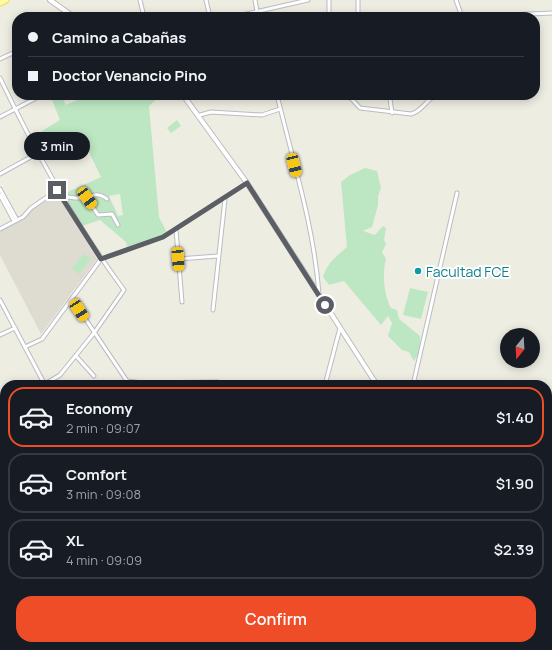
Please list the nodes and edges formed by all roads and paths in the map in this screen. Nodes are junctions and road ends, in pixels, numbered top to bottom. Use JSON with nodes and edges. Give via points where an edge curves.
{"nodes":[{"id":1,"x":6,"y":0,"type":"edge"},
{"id":2,"x":50,"y":0,"type":"edge"},
{"id":3,"x":140,"y":0,"type":"edge"},
{"id":4,"x":206,"y":0,"type":"edge"},
{"id":5,"x":255,"y":0,"type":"edge"},
{"id":6,"x":308,"y":0,"type":"edge"},
{"id":7,"x":329,"y":0,"type":"edge"},
{"id":8,"x":358,"y":0,"type":"edge"},
{"id":9,"x":456,"y":0,"type":"edge"},
{"id":10,"x":0,"y":3,"type":"edge"},
{"id":11,"x":257,"y":11,"type":"junction"},
{"id":12,"x":66,"y":12,"type":"edge"},
{"id":13,"x":143,"y":12,"type":"edge"},
{"id":14,"x":209,"y":12,"type":"edge"},
{"id":15,"x":253,"y":12,"type":"edge"},
{"id":16,"x":329,"y":12,"type":"edge"},
{"id":17,"x":358,"y":12,"type":"edge"},
{"id":18,"x":460,"y":12,"type":"edge"},
{"id":19,"x":552,"y":13,"type":"edge"},
{"id":20,"x":540,"y":14,"type":"edge"},
{"id":21,"x":12,"y":53,"type":"edge"},
{"id":22,"x":0,"y":59,"type":"edge"},
{"id":23,"x":0,"y":78,"type":"edge"},
{"id":24,"x":32,"y":100,"type":"edge"},
{"id":25,"x":187,"y":100,"type":"edge"},
{"id":26,"x":278,"y":100,"type":"edge"},
{"id":27,"x":351,"y":100,"type":"edge"},
{"id":28,"x":390,"y":100,"type":"edge"},
{"id":29,"x":429,"y":100,"type":"edge"},
{"id":30,"x":15,"y":109,"type":"junction"},
{"id":31,"x":280,"y":109,"type":"junction"},
{"id":32,"x":392,"y":113,"type":"junction"},
{"id":33,"x":200,"y":115,"type":"junction"},
{"id":34,"x":0,"y":117,"type":"edge"},
{"id":35,"x":38,"y":153,"type":"junction"},
{"id":36,"x":0,"y":174,"type":"edge"},
{"id":37,"x":247,"y":183,"type":"junction"},
{"id":38,"x":0,"y":189,"type":"edge"},
{"id":39,"x":57,"y":190,"type":"junction"},
{"id":40,"x":457,"y":193,"type":"dead end"},
{"id":41,"x":0,"y":195,"type":"edge"},
{"id":42,"x":62,"y":196,"type":"junction"},
{"id":43,"x":87,"y":198,"type":"junction"},
{"id":44,"x":225,"y":198,"type":"junction"},
{"id":45,"x":107,"y":199,"type":"dead end"},
{"id":46,"x":16,"y":220,"type":"junction"},
{"id":47,"x":118,"y":226,"type":"dead end"},
{"id":48,"x":0,"y":229,"type":"edge"},
{"id":49,"x":176,"y":230,"type":"junction"},
{"id":50,"x":218,"y":256,"type":"junction"},
{"id":51,"x":101,"y":259,"type":"junction"},
{"id":52,"x":178,"y":259,"type":"junction"},
{"id":53,"x":319,"y":294,"type":"junction"},
{"id":54,"x":72,"y":299,"type":"junction"},
{"id":55,"x":0,"y":300,"type":"edge"},
{"id":56,"x":182,"y":302,"type":"dead end"},
{"id":57,"x":213,"y":310,"type":"dead end"},
{"id":58,"x":15,"y":328,"type":"junction"},
{"id":59,"x":340,"y":328,"type":"junction"},
{"id":60,"x":94,"y":333,"type":"junction"},
{"id":61,"x":0,"y":335,"type":"edge"},
{"id":62,"x":25,"y":347,"type":"junction"},
{"id":63,"x":76,"y":356,"type":"junction"},
{"id":64,"x":94,"y":376,"type":"dead end"},
{"id":65,"x":42,"y":380,"type":"edge"},
{"id":66,"x":52,"y":380,"type":"edge"},
{"id":67,"x":127,"y":380,"type":"edge"},
{"id":68,"x":326,"y":380,"type":"edge"},
{"id":69,"x":374,"y":380,"type":"edge"},
{"id":70,"x":414,"y":380,"type":"edge"}],
"edges":[{"from":1,"to":10,"type":"main road"},
{"from":2,"to":12,"type":"street"},
{"from":3,"to":13,"type":"street"},
{"from":4,"to":14,"type":"street"},
{"from":5,"to":11,"type":"street"},
{"from":6,"to":11,"type":"street"},
{"from":7,"to":16,"type":"street"},
{"from":8,"to":17,"type":"street"},
{"from":9,"to":18,"type":"street"},
{"from":11,"to":15,"type":"street"},
{"from":19,"to":20,"type":"street"},
{"from":21,"to":22,"type":"street"},
{"from":23,"to":30,"type":"street"},
{"from":24,"to":30,"type":"street"},
{"from":25,"to":33,"type":"street"},
{"from":26,"to":31,"type":"street"},
{"from":27,"to":32,"type":"street","via":[[360,108]]},
{"from":28,"to":32,"type":"street"},
{"from":29,"to":32,"type":"street","via":[[417,113]]},
{"from":30,"to":34,"type":"street"},
{"from":30,"to":35,"type":"street"},
{"from":31,"to":33,"type":"street","via":[[262,115],[211,112]]},
{"from":31,"to":53,"type":"street","via":[[307,216]]},
{"from":33,"to":37,"type":"street"},
{"from":35,"to":36,"type":"street"},
{"from":35,"to":39,"type":"street"},
{"from":37,"to":44,"type":"street"},
{"from":37,"to":53,"type":"street"},
{"from":38,"to":46,"type":"street"},
{"from":39,"to":42,"type":"street"},
{"from":39,"to":46,"type":"street"},
{"from":40,"to":70,"type":"street"},
{"from":41,"to":46,"type":"street"},
{"from":42,"to":43,"type":"street"},
{"from":42,"to":51,"type":"street"},
{"from":43,"to":45,"type":"street","via":[[93,194]]},
{"from":43,"to":47,"type":"street","via":[[98,215],[112,214]]},
{"from":44,"to":49,"type":"street"},
{"from":44,"to":50,"type":"street"},
{"from":46,"to":48,"type":"street"},
{"from":49,"to":51,"type":"street"},
{"from":49,"to":52,"type":"street"},
{"from":50,"to":52,"type":"street"},
{"from":50,"to":57,"type":"street"},
{"from":51,"to":54,"type":"street"},
{"from":51,"to":60,"type":"street","via":[[124,290]]},
{"from":52,"to":56,"type":"street"},
{"from":53,"to":59,"type":"street"},
{"from":54,"to":60,"type":"street"},
{"from":54,"to":62,"type":"street","via":[[42,338]]},
{"from":55,"to":58,"type":"street"},
{"from":58,"to":61,"type":"street"},
{"from":58,"to":62,"type":"street"},
{"from":59,"to":68,"type":"street"},
{"from":59,"to":69,"type":"street"},
{"from":60,"to":63,"type":"street"},
{"from":60,"to":67,"type":"street"},
{"from":62,"to":65,"type":"street"},
{"from":63,"to":64,"type":"street"},
{"from":63,"to":66,"type":"street"}]}
